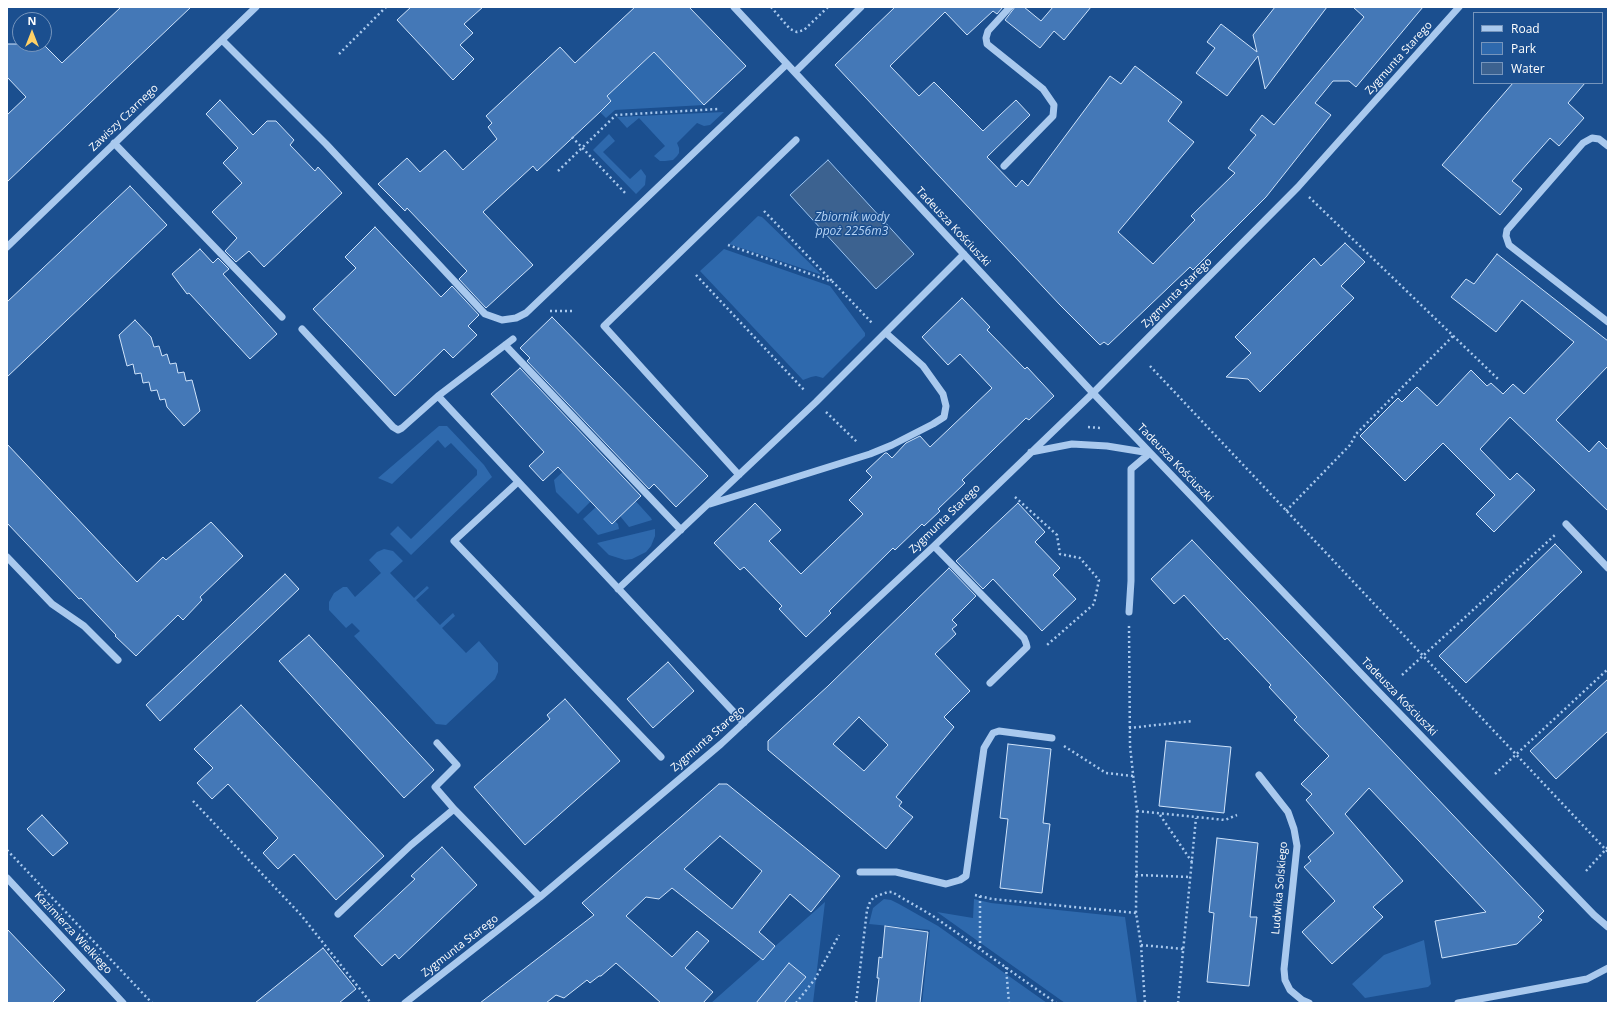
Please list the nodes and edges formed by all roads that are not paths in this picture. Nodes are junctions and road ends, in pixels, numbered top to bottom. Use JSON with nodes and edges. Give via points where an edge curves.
{"nodes":[{"id":1,"x":256,"y":7,"type":"edge"},
{"id":2,"x":734,"y":7,"type":"edge"},
{"id":3,"x":861,"y":7,"type":"edge"},
{"id":4,"x":1010,"y":7,"type":"edge"},
{"id":5,"x":1459,"y":7,"type":"edge"},
{"id":6,"x":222,"y":40,"type":"junction"},
{"id":7,"x":787,"y":64,"type":"junction"},
{"id":8,"x":795,"y":72,"type":"junction"},
{"id":9,"x":796,"y":140,"type":"dead end"},
{"id":10,"x":114,"y":143,"type":"junction"},
{"id":11,"x":1608,"y":146,"type":"edge"},
{"id":12,"x":1004,"y":166,"type":"dead end"},
{"id":13,"x":7,"y":247,"type":"edge"},
{"id":14,"x":964,"y":254,"type":"junction"},
{"id":15,"x":282,"y":317,"type":"dead end"},
{"id":16,"x":1608,"y":322,"type":"edge"},
{"id":17,"x":302,"y":329,"type":"dead end"},
{"id":18,"x":884,"y":334,"type":"junction"},
{"id":19,"x":513,"y":339,"type":"dead end"},
{"id":20,"x":505,"y":345,"type":"junction"},
{"id":21,"x":1092,"y":393,"type":"junction"},
{"id":22,"x":438,"y":396,"type":"junction"},
{"id":23,"x":1031,"y":452,"type":"junction"},
{"id":24,"x":1150,"y":453,"type":"junction"},
{"id":25,"x":739,"y":475,"type":"junction"},
{"id":26,"x":518,"y":482,"type":"junction"},
{"id":27,"x":708,"y":504,"type":"junction"},
{"id":28,"x":1566,"y":524,"type":"road end"},
{"id":29,"x":681,"y":530,"type":"junction"},
{"id":30,"x":934,"y":546,"type":"junction"},
{"id":31,"x":7,"y":557,"type":"edge"},
{"id":32,"x":1608,"y":568,"type":"edge"},
{"id":33,"x":618,"y":589,"type":"junction"},
{"id":34,"x":1129,"y":612,"type":"road end"},
{"id":35,"x":118,"y":660,"type":"dead end"},
{"id":36,"x":990,"y":683,"type":"dead end"},
{"id":37,"x":744,"y":724,"type":"junction"},
{"id":38,"x":1052,"y":738,"type":"road end"},
{"id":39,"x":437,"y":743,"type":"dead end"},
{"id":40,"x":661,"y":757,"type":"dead end"},
{"id":41,"x":1259,"y":775,"type":"dead end"},
{"id":42,"x":454,"y":809,"type":"junction"},
{"id":43,"x":860,"y":872,"type":"dead end"},
{"id":44,"x":7,"y":878,"type":"edge"},
{"id":45,"x":540,"y":897,"type":"junction"},
{"id":46,"x":338,"y":914,"type":"dead end"},
{"id":47,"x":1608,"y":926,"type":"edge"},
{"id":48,"x":1608,"y":968,"type":"edge"},
{"id":49,"x":123,"y":1003,"type":"edge"},
{"id":50,"x":405,"y":1003,"type":"edge"},
{"id":51,"x":1309,"y":1003,"type":"edge"},
{"id":52,"x":1458,"y":1003,"type":"edge"}],
"edges":[{"from":1,"to":6,"type":"street","name":"Zawiszy Czarnego"},
{"from":2,"to":7,"type":"street","name":"Tadeusza Kościuszki"},
{"from":3,"to":8,"type":"street"},
{"from":4,"to":12,"type":"street","via":[[988,31],[987,44],[1042,89],[1054,105],[1053,116]]},
{"from":5,"to":21,"type":"street","name":"Zygmunta Starego","via":[[1298,187]]},
{"from":6,"to":7,"type":"street","via":[[326,144],[485,314],[502,320],[526,313]]},
{"from":6,"to":10,"type":"street","name":"Zawiszy Czarnego"},
{"from":7,"to":8,"type":"street","name":"Tadeusza Kościuszki"},
{"from":8,"to":14,"type":"street","name":"Tadeusza Kościuszki"},
{"from":9,"to":25,"type":"street","via":[[604,326]]},
{"from":10,"to":13,"type":"street","name":"Zawiszy Czarnego"},
{"from":10,"to":15,"type":"street"},
{"from":11,"to":16,"type":"street","via":[[1600,139],[1592,138],[1583,143],[1507,230],[1506,236],[1509,245]]},
{"from":14,"to":18,"type":"street"},
{"from":14,"to":21,"type":"street","name":"Tadeusza Kościuszki"},
{"from":17,"to":22,"type":"street","via":[[398,430]]},
{"from":18,"to":25,"type":"street"},
{"from":18,"to":27,"type":"street","via":[[924,366],[943,394],[946,406],[944,416],[892,446]]},
{"from":19,"to":20,"type":"street"},
{"from":20,"to":22,"type":"street"},
{"from":20,"to":29,"type":"street"},
{"from":21,"to":23,"type":"street","name":"Zygmunta Starego"},
{"from":21,"to":24,"type":"street","name":"Tadeusza Kościuszki"},
{"from":22,"to":26,"type":"street"},
{"from":23,"to":24,"type":"street","via":[[1072,444],[1107,446]]},
{"from":23,"to":30,"type":"street","name":"Zygmunta Starego"},
{"from":24,"to":34,"type":"street","via":[[1131,469]]},
{"from":24,"to":47,"type":"street","name":"Tadeusza Kościuszki","via":[[1594,915]]},
{"from":25,"to":27,"type":"street"},
{"from":26,"to":33,"type":"street"},
{"from":26,"to":40,"type":"street","via":[[454,541]]},
{"from":27,"to":29,"type":"street"},
{"from":28,"to":32,"type":"street"},
{"from":29,"to":33,"type":"street"},
{"from":30,"to":36,"type":"street","via":[[1024,638],[1027,647]]},
{"from":30,"to":37,"type":"street","name":"Zygmunta Starego"},
{"from":31,"to":35,"type":"street","via":[[52,604],[84,626]]},
{"from":33,"to":37,"type":"street"},
{"from":37,"to":45,"type":"street","name":"Zygmunta Starego"},
{"from":38,"to":43,"type":"street","via":[[999,731],[993,733],[984,748],[966,876],[946,884],[896,872]]},
{"from":39,"to":42,"type":"street","via":[[456,765],[435,787]]},
{"from":41,"to":51,"type":"street","name":"Ludwika Solskiego","via":[[1288,812],[1294,829],[1297,846],[1284,970],[1290,990]]},
{"from":42,"to":45,"type":"street"},
{"from":42,"to":46,"type":"street","via":[[411,845]]},
{"from":44,"to":49,"type":"street","name":"Kazimierza Wielkiego"},
{"from":45,"to":50,"type":"street","name":"Zygmunta Starego"},
{"from":48,"to":52,"type":"street","via":[[1587,979]]}]}
